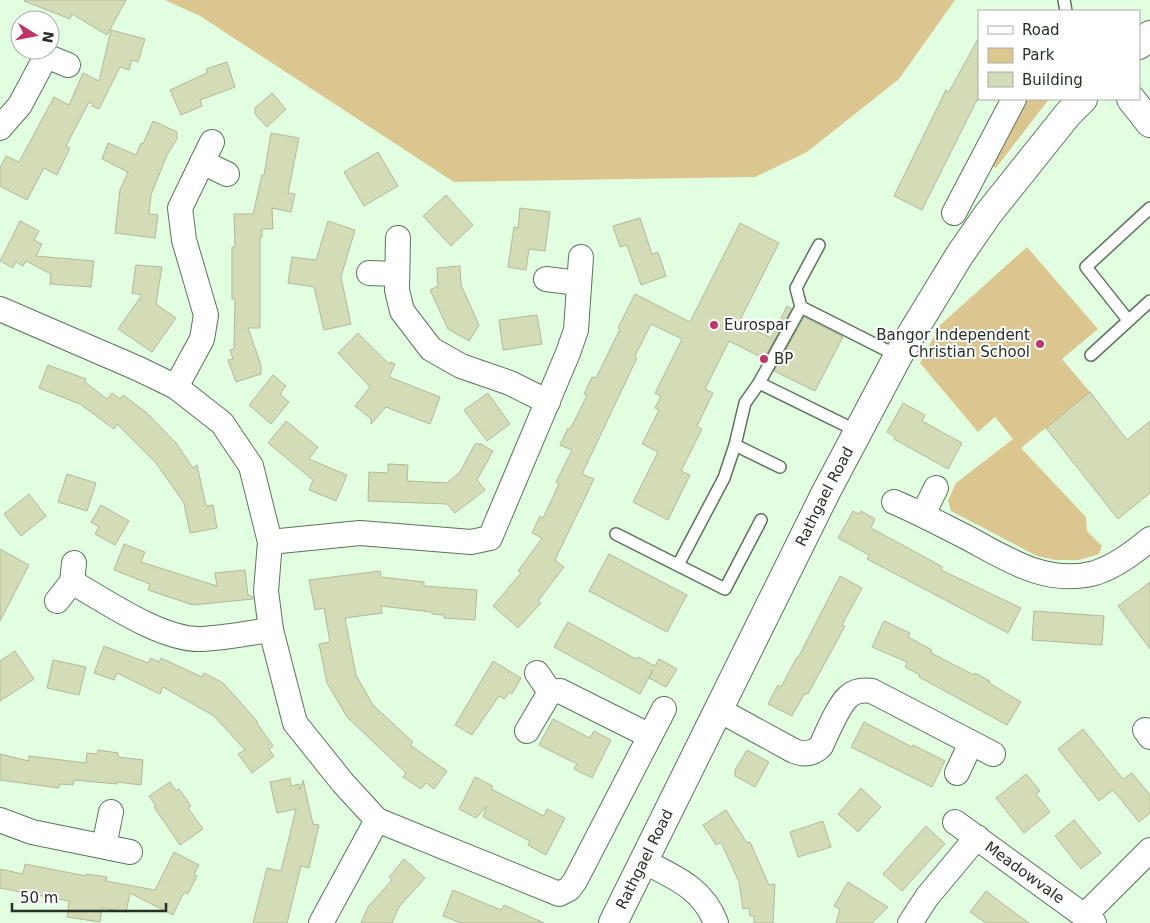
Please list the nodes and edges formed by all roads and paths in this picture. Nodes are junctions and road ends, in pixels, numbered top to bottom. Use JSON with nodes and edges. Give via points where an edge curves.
{"nodes":[{"id":1,"x":1150,"y":35,"type":"edge"},
{"id":2,"x":1140,"y":44,"type":"edge"},
{"id":3,"x":40,"y":60,"type":"edge"},
{"id":4,"x":58,"y":60,"type":"edge"},
{"id":5,"x":68,"y":65,"type":"dead end"},
{"id":6,"x":1013,"y":100,"type":"edge"},
{"id":7,"x":1082,"y":100,"type":"edge"},
{"id":8,"x":1132,"y":100,"type":"edge"},
{"id":9,"x":1150,"y":123,"type":"edge"},
{"id":10,"x":0,"y":128,"type":"edge"},
{"id":11,"x":227,"y":174,"type":"dead end"},
{"id":12,"x":1150,"y":208,"type":"edge"},
{"id":13,"x":954,"y":213,"type":"dead end"},
{"id":14,"x":398,"y":238,"type":"dead end"},
{"id":15,"x":819,"y":245,"type":"dead end"},
{"id":16,"x":581,"y":257,"type":"dead end"},
{"id":17,"x":369,"y":273,"type":"dead end"},
{"id":18,"x":396,"y":274,"type":"junction"},
{"id":19,"x":546,"y":279,"type":"dead end"},
{"id":20,"x":578,"y":283,"type":"junction"},
{"id":21,"x":1150,"y":301,"type":"edge"},
{"id":22,"x":801,"y":307,"type":"junction"},
{"id":23,"x":0,"y":309,"type":"edge"},
{"id":24,"x":1128,"y":320,"type":"junction"},
{"id":25,"x":1091,"y":355,"type":"dead end"},
{"id":26,"x":898,"y":356,"type":"junction"},
{"id":27,"x":759,"y":383,"type":"junction"},
{"id":28,"x":176,"y":387,"type":"junction"},
{"id":29,"x":548,"y":402,"type":"junction"},
{"id":30,"x":857,"y":431,"type":"junction"},
{"id":31,"x":734,"y":445,"type":"junction"},
{"id":32,"x":780,"y":467,"type":"dead end"},
{"id":33,"x":936,"y":488,"type":"dead end"},
{"id":34,"x":894,"y":502,"type":"dead end"},
{"id":35,"x":923,"y":514,"type":"junction"},
{"id":36,"x":761,"y":520,"type":"dead end"},
{"id":37,"x":616,"y":534,"type":"dead end"},
{"id":38,"x":1150,"y":539,"type":"edge"},
{"id":39,"x":270,"y":542,"type":"junction"},
{"id":40,"x":678,"y":565,"type":"junction"},
{"id":41,"x":57,"y":601,"type":"dead end"},
{"id":42,"x":271,"y":630,"type":"junction"},
{"id":43,"x":664,"y":709,"type":"dead end"},
{"id":44,"x":719,"y":710,"type":"junction"},
{"id":45,"x":527,"y":731,"type":"dead end"},
{"id":46,"x":650,"y":736,"type":"junction"},
{"id":47,"x":971,"y":743,"type":"junction"},
{"id":48,"x":993,"y":754,"type":"dead end"},
{"id":49,"x":957,"y":773,"type":"dead end"},
{"id":50,"x":111,"y":812,"type":"dead end"},
{"id":51,"x":0,"y":820,"type":"edge"},
{"id":52,"x":377,"y":820,"type":"junction"},
{"id":53,"x":955,"y":822,"type":"dead end"},
{"id":54,"x":977,"y":837,"type":"junction"},
{"id":55,"x":104,"y":846,"type":"junction"},
{"id":56,"x":1150,"y":850,"type":"edge"},
{"id":57,"x":130,"y":852,"type":"dead end"},
{"id":58,"x":644,"y":861,"type":"junction"},
{"id":59,"x":1090,"y":920,"type":"edge"},
{"id":60,"x":321,"y":923,"type":"edge"},
{"id":61,"x":613,"y":923,"type":"edge"},
{"id":62,"x":716,"y":923,"type":"edge"},
{"id":63,"x":910,"y":923,"type":"edge"}],
"edges":[{"from":1,"to":2,"type":"street"},
{"from":3,"to":10,"type":"street","via":[[20,105]]},
{"from":4,"to":5,"type":"street"},
{"from":6,"to":13,"type":"street"},
{"from":7,"to":26,"type":"street","name":"Rathgael Road","via":[[983,220]]},
{"from":8,"to":9,"type":"street"},
{"from":11,"to":28,"type":"street","via":[[207,152],[180,208],[184,240],[206,315],[202,339]]},
{"from":12,"to":24,"type":"lane","via":[[1086,267]]},
{"from":14,"to":18,"type":"street"},
{"from":15,"to":22,"type":"lane","via":[[796,288]]},
{"from":16,"to":20,"type":"street"},
{"from":17,"to":18,"type":"street"},
{"from":18,"to":29,"type":"street","via":[[402,311],[431,349],[461,366],[510,383]]},
{"from":19,"to":20,"type":"street"},
{"from":20,"to":29,"type":"street","via":[[576,330]]},
{"from":21,"to":24,"type":"lane"},
{"from":22,"to":26,"type":"lane"},
{"from":22,"to":27,"type":"lane"},
{"from":23,"to":28,"type":"street"},
{"from":24,"to":25,"type":"lane"},
{"from":26,"to":30,"type":"street","name":"Rathgael Road"},
{"from":27,"to":30,"type":"lane"},
{"from":27,"to":31,"type":"lane","via":[[745,403]]},
{"from":28,"to":39,"type":"street","via":[[222,423],[251,466]]},
{"from":29,"to":39,"type":"street","via":[[490,538],[471,542],[360,533]]},
{"from":30,"to":44,"type":"street","name":"Rathgael Road"},
{"from":31,"to":32,"type":"lane"},
{"from":31,"to":40,"type":"lane","via":[[724,478]]},
{"from":33,"to":35,"type":"street"},
{"from":34,"to":35,"type":"street"},
{"from":35,"to":38,"type":"street","via":[[1024,568],[1046,574],[1094,573],[1118,563]]},
{"from":36,"to":40,"type":"lane","via":[[724,589]]},
{"from":37,"to":40,"type":"lane"},
{"from":39,"to":42,"type":"street","via":[[266,591]]},
{"from":41,"to":42,"type":"street","via":[[73,573],[148,624],[180,638],[201,639]]},
{"from":42,"to":52,"type":"street","via":[[295,723]]},
{"from":43,"to":46,"type":"street"},
{"from":44,"to":47,"type":"street","via":[[794,751],[807,753],[821,746],[849,696],[872,691]]},
{"from":44,"to":58,"type":"street","name":"Rathgael Road"},
{"from":45,"to":46,"type":"street","via":[[544,682]]},
{"from":46,"to":52,"type":"street","via":[[575,882],[559,894]]},
{"from":47,"to":48,"type":"street"},
{"from":47,"to":49,"type":"street"},
{"from":50,"to":55,"type":"street"},
{"from":51,"to":55,"type":"street","via":[[32,832]]},
{"from":52,"to":60,"type":"street"},
{"from":53,"to":54,"type":"street","name":"Meadowvale"},
{"from":54,"to":59,"type":"street","name":"Meadowvale"},
{"from":54,"to":63,"type":"street","via":[[927,897]]},
{"from":55,"to":57,"type":"street"},
{"from":56,"to":59,"type":"street","via":[[1091,909]]},
{"from":58,"to":61,"type":"street","name":"Rathgael Road"},
{"from":58,"to":62,"type":"street","via":[[694,890]]}]}
